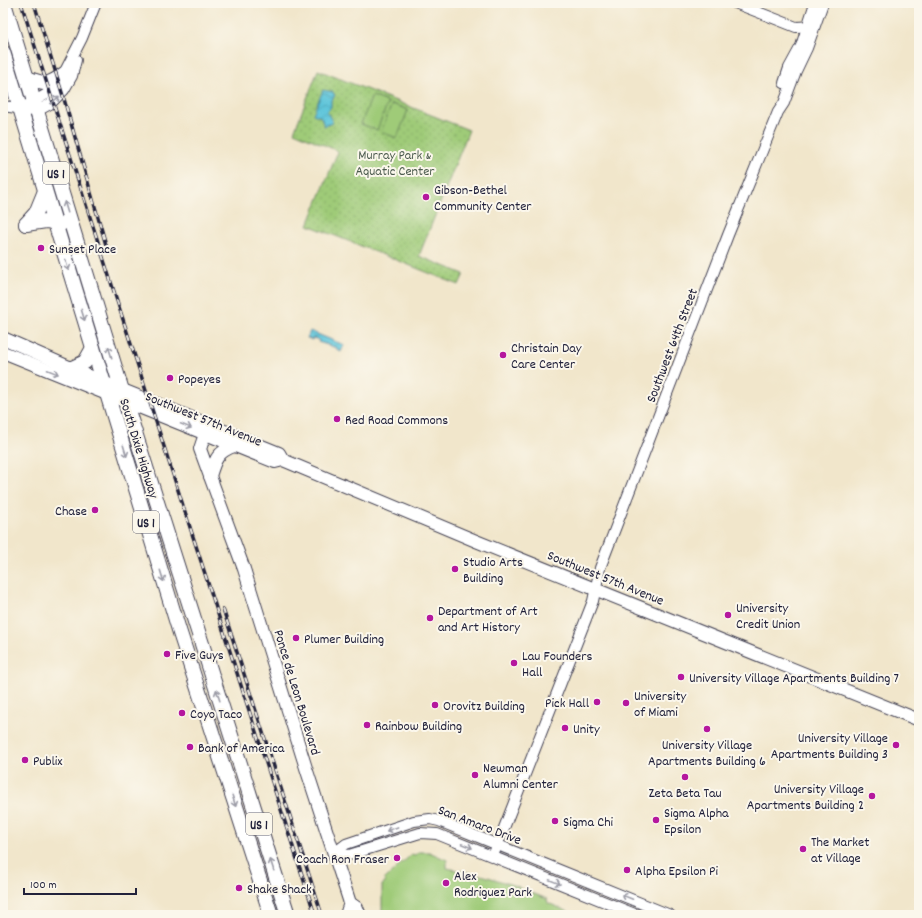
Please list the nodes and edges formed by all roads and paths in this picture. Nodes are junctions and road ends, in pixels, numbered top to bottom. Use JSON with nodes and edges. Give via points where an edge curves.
{"nodes":[{"id":1,"x":4,"y":3,"type":"edge"},
{"id":2,"x":96,"y":3,"type":"edge"},
{"id":3,"x":735,"y":3,"type":"edge"},
{"id":4,"x":815,"y":3,"type":"edge"},
{"id":5,"x":823,"y":3,"type":"edge"},
{"id":6,"x":811,"y":26,"type":"junction"},
{"id":7,"x":82,"y":38,"type":"junction"},
{"id":8,"x":3,"y":52,"type":"edge"},
{"id":9,"x":64,"y":74,"type":"junction"},
{"id":10,"x":27,"y":78,"type":"junction"},
{"id":11,"x":3,"y":106,"type":"edge"},
{"id":12,"x":36,"y":106,"type":"junction"},
{"id":13,"x":20,"y":108,"type":"junction"},
{"id":14,"x":45,"y":191,"type":"junction"},
{"id":15,"x":54,"y":222,"type":"junction"},
{"id":16,"x":26,"y":224,"type":"junction"},
{"id":17,"x":60,"y":241,"type":"junction"},
{"id":18,"x":77,"y":244,"type":"junction"},
{"id":19,"x":3,"y":338,"type":"edge"},
{"id":20,"x":3,"y":348,"type":"edge"},
{"id":21,"x":93,"y":348,"type":"junction"},
{"id":22,"x":28,"y":349,"type":"junction"},
{"id":23,"x":3,"y":352,"type":"edge"},
{"id":24,"x":72,"y":368,"type":"junction"},
{"id":25,"x":105,"y":388,"type":"junction"},
{"id":26,"x":124,"y":396,"type":"junction"},
{"id":27,"x":205,"y":434,"type":"junction"},
{"id":28,"x":253,"y":442,"type":"junction"},
{"id":29,"x":234,"y":446,"type":"junction"},
{"id":30,"x":283,"y":460,"type":"junction"},
{"id":31,"x":210,"y":476,"type":"junction"},
{"id":32,"x":596,"y":589,"type":"junction"},
{"id":33,"x":186,"y":597,"type":"junction"},
{"id":34,"x":179,"y":630,"type":"junction"},
{"id":35,"x":203,"y":652,"type":"junction"},
{"id":36,"x":919,"y":720,"type":"edge"},
{"id":37,"x":230,"y":733,"type":"junction"},
{"id":38,"x":222,"y":763,"type":"junction"},
{"id":39,"x":246,"y":784,"type":"junction"},
{"id":40,"x":498,"y":845,"type":"junction"},
{"id":41,"x":334,"y":853,"type":"junction"},
{"id":42,"x":493,"y":856,"type":"junction"},
{"id":43,"x":350,"y":902,"type":"junction"},
{"id":44,"x":287,"y":914,"type":"edge"},
{"id":45,"x":271,"y":915,"type":"edge"},
{"id":46,"x":348,"y":915,"type":"edge"},
{"id":47,"x":360,"y":915,"type":"edge"},
{"id":48,"x":637,"y":915,"type":"edge"},
{"id":49,"x":670,"y":915,"type":"edge"}],
"edges":[{"from":1,"to":10,"type":"highway","name":"South Dixie Highway","number":"US 1"},
{"from":2,"to":7,"type":"street"},
{"from":3,"to":6,"type":"street","via":[[792,26]]},
{"from":4,"to":6,"type":"street","name":"Southwest 64th Street"},
{"from":5,"to":6,"type":"street","name":"Southwest 64th Street"},
{"from":6,"to":32,"type":"street","name":"Southwest 64th Street","via":[[784,81],[778,112],[600,568]]},
{"from":7,"to":9,"type":"street"},
{"from":12,"to":7,"type":"street","one_way":true,"via":[[50,104],[64,90],[72,76]]},
{"from":8,"to":13,"type":"highway","name":"South Dixie Highway","number":"US 1"},
{"from":9,"to":10,"type":"highway","via":[[53,82],[44,84]]},
{"from":9,"to":12,"type":"street"},
{"from":10,"to":12,"type":"highway","name":"South Dixie Highway","number":"US 1"},
{"from":11,"to":13,"type":"street"},
{"from":12,"to":13,"type":"street"},
{"from":18,"to":12,"type":"highway","name":"South Dixie Highway","number":"US 1","one_way":true},
{"from":13,"to":14,"type":"highway","name":"South Dixie Highway","number":"US 1"},
{"from":14,"to":15,"type":"highway","name":"South Dixie Highway","number":"US 1"},
{"from":14,"to":16,"type":"highway","via":[[36,213]]},
{"from":15,"to":16,"type":"highway","via":[[46,220]]},
{"from":15,"to":17,"type":"highway","name":"South Dixie Highway","number":"US 1"},
{"from":15,"to":18,"type":"highway","via":[[62,225],[68,237]]},
{"from":16,"to":17,"type":"highway","via":[[48,232]]},
{"from":17,"to":21,"type":"highway","name":"South Dixie Highway","number":"US 1","one_way":true},
{"from":26,"to":18,"type":"highway","name":"South Dixie Highway","number":"US 1","one_way":true},
{"from":19,"to":22,"type":"main road"},
{"from":20,"to":22,"type":"main road"},
{"from":21,"to":24,"type":"highway","via":[[85,362]]},
{"from":21,"to":25,"type":"highway","name":"South Dixie Highway","number":"US 1"},
{"from":22,"to":24,"type":"main road"},
{"from":23,"to":25,"type":"main road","name":"Southwest 57th Avenue","one_way":true},
{"from":24,"to":25,"type":"main road"},
{"from":25,"to":26,"type":"main road","name":"Southwest 57th Avenue"},
{"from":25,"to":34,"type":"highway","name":"South Dixie Highway","number":"US 1","one_way":true},
{"from":26,"to":27,"type":"main road","name":"Southwest 57th Avenue","one_way":true},
{"from":26,"to":28,"type":"main road","name":"Southwest 57th Avenue"},
{"from":26,"to":33,"type":"highway","name":"South Dixie Highway","number":"US 1"},
{"from":27,"to":28,"type":"main road","via":[[213,432],[243,443]]},
{"from":27,"to":29,"type":"main road","name":"Southwest 57th Avenue"},
{"from":27,"to":31,"type":"main road","name":"Ponce de Leon Boulevard","via":[[200,449]]},
{"from":28,"to":30,"type":"main road","name":"Southwest 57th Avenue","via":[[279,453]]},
{"from":29,"to":30,"type":"main road","name":"Southwest 57th Avenue","via":[[275,462]]},
{"from":29,"to":31,"type":"main road","via":[[218,456]]},
{"from":30,"to":32,"type":"main road","name":"Southwest 57th Avenue"},
{"from":31,"to":41,"type":"main road","name":"Ponce de Leon Boulevard","via":[[244,569]]},
{"from":32,"to":36,"type":"main road","name":"Southwest 57th Avenue"},
{"from":32,"to":40,"type":"street","name":"Southwest 64th Street"},
{"from":33,"to":34,"type":"highway","via":[[184,620]]},
{"from":33,"to":35,"type":"highway","name":"South Dixie Highway","number":"US 1"},
{"from":34,"to":35,"type":"highway","via":[[190,636]]},
{"from":34,"to":38,"type":"highway","name":"South Dixie Highway","number":"US 1"},
{"from":37,"to":35,"type":"highway","name":"South Dixie Highway","number":"US 1","one_way":true},
{"from":37,"to":38,"type":"highway","via":[[226,756]]},
{"from":37,"to":39,"type":"highway","name":"South Dixie Highway","number":"US 1"},
{"from":38,"to":39,"type":"highway"},
{"from":38,"to":45,"type":"highway","name":"South Dixie Highway","number":"US 1","one_way":true},
{"from":44,"to":39,"type":"highway","name":"South Dixie Highway","number":"US 1","one_way":true},
{"from":40,"to":41,"type":"street","name":"San Amaro Drive","one_way":true,"via":[[439,821],[422,819],[346,844]]},
{"from":40,"to":42,"type":"street","name":"Southwest 64th Street"},
{"from":49,"to":40,"type":"street","name":"San Amaro Drive","one_way":true},
{"from":41,"to":42,"type":"street","name":"San Amaro Drive","one_way":true,"via":[[349,855],[426,832]]},
{"from":41,"to":43,"type":"main road","name":"Ponce de Leon Boulevard"},
{"from":42,"to":48,"type":"street","name":"San Amaro Drive","one_way":true},
{"from":43,"to":46,"type":"main road"},
{"from":43,"to":47,"type":"main road","name":"Ponce de Leon Boulevard"}]}
